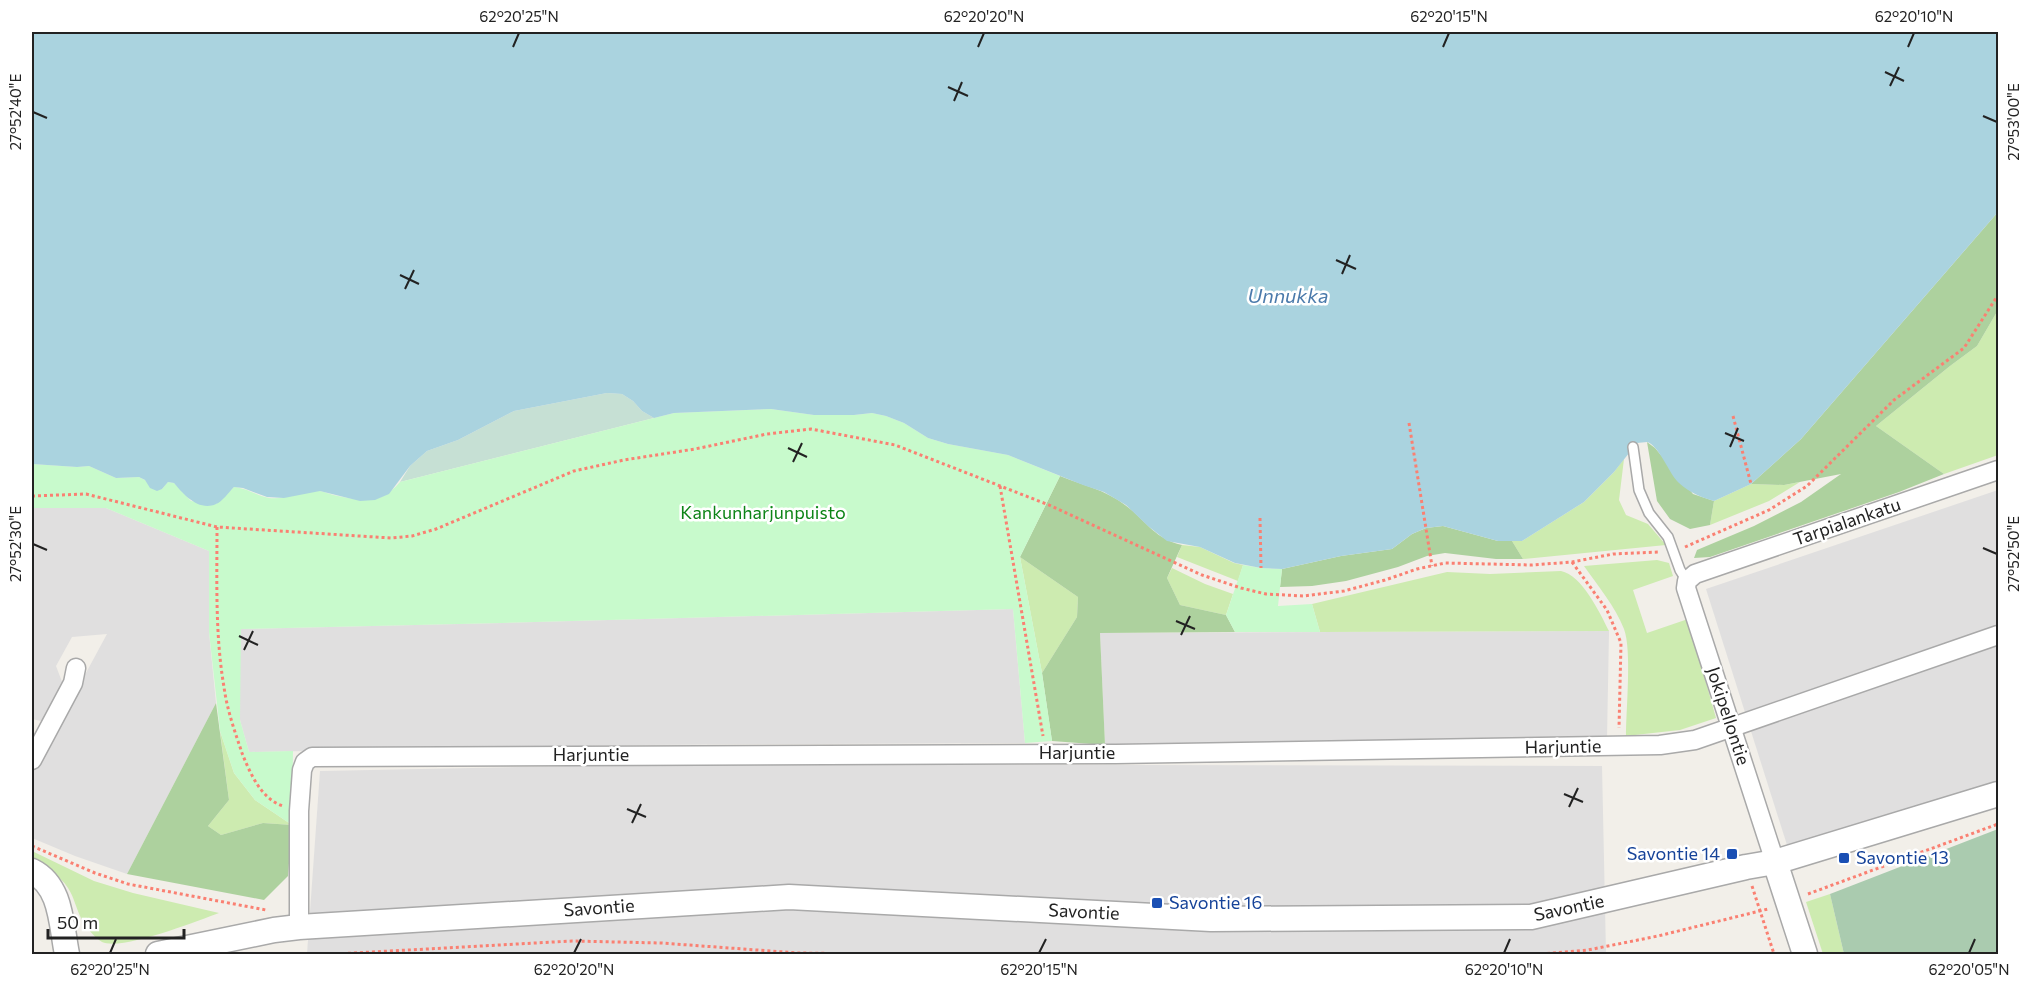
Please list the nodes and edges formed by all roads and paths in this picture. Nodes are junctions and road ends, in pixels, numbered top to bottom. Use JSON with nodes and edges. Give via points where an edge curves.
{"nodes":[{"id":1,"x":1998,"y":295,"type":"edge"},
{"id":2,"x":1732,"y":416,"type":"dead end"},
{"id":3,"x":1409,"y":423,"type":"dead end"},
{"id":4,"x":1633,"y":447,"type":"dead end"},
{"id":5,"x":1998,"y":470,"type":"edge"},
{"id":6,"x":1751,"y":484,"type":"dead end"},
{"id":7,"x":999,"y":485,"type":"junction"},
{"id":8,"x":32,"y":496,"type":"edge"},
{"id":9,"x":1260,"y":518,"type":"dead end"},
{"id":10,"x":217,"y":527,"type":"junction"},
{"id":11,"x":1675,"y":551,"type":"junction"},
{"id":12,"x":1572,"y":562,"type":"junction"},
{"id":13,"x":1432,"y":566,"type":"junction"},
{"id":14,"x":1261,"y":568,"type":"dead end"},
{"id":15,"x":1691,"y":578,"type":"junction"},
{"id":16,"x":1998,"y":635,"type":"edge"},
{"id":17,"x":76,"y":668,"type":"dead end"},
{"id":18,"x":1731,"y":728,"type":"junction"},
{"id":19,"x":38,"y":732,"type":"edge"},
{"id":20,"x":1618,"y":747,"type":"junction"},
{"id":21,"x":1046,"y":753,"type":"junction"},
{"id":22,"x":32,"y":760,"type":"edge"},
{"id":23,"x":1998,"y":794,"type":"edge"},
{"id":24,"x":299,"y":811,"type":"junction"},
{"id":25,"x":1998,"y":824,"type":"edge"},
{"id":26,"x":32,"y":846,"type":"edge"},
{"id":27,"x":1775,"y":862,"type":"junction"},
{"id":28,"x":1746,"y":867,"type":"junction"},
{"id":29,"x":32,"y":871,"type":"edge"},
{"id":30,"x":1787,"y":902,"type":"junction"},
{"id":31,"x":1760,"y":913,"type":"junction"},
{"id":32,"x":299,"y":927,"type":"junction"},
{"id":33,"x":274,"y":930,"type":"junction"},
{"id":34,"x":234,"y":946,"type":"edge"},
{"id":35,"x":1801,"y":950,"type":"edge"},
{"id":36,"x":67,"y":954,"type":"edge"},
{"id":37,"x":158,"y":954,"type":"edge"},
{"id":38,"x":336,"y":954,"type":"edge"},
{"id":39,"x":874,"y":954,"type":"edge"},
{"id":40,"x":1540,"y":954,"type":"edge"},
{"id":41,"x":1774,"y":954,"type":"edge"}],
"edges":[{"from":1,"to":11,"type":"path","via":[[1964,348],[1894,400],[1807,486],[1768,510]]},
{"from":2,"to":6,"type":"path"},
{"from":3,"to":13,"type":"path"},
{"from":4,"to":11,"type":"lane","via":[[1639,490],[1649,513]]},
{"from":5,"to":15,"type":"street","name":"Tarpialankatu"},
{"from":7,"to":10,"type":"path","via":[[895,445],[811,429],[574,471],[412,536]]},
{"from":7,"to":13,"type":"path","via":[[1202,575],[1266,594],[1303,596],[1344,591]]},
{"from":7,"to":21,"type":"path"},
{"from":8,"to":10,"type":"path","via":[[86,494]]},
{"from":9,"to":14,"type":"path"},
{"from":10,"to":24,"type":"path","via":[[217,614],[224,687],[234,730],[249,772],[265,795],[277,804]]},
{"from":11,"to":12,"type":"path","via":[[1613,554]]},
{"from":11,"to":15,"type":"lane","via":[[1680,570]]},
{"from":12,"to":13,"type":"path"},
{"from":12,"to":20,"type":"path","via":[[1607,610],[1621,643]]},
{"from":15,"to":18,"type":"street","name":"Jokipellontie","via":[[1686,588]]},
{"from":16,"to":18,"type":"street","name":"Harjuntie"},
{"from":17,"to":19,"type":"street","via":[[74,684]]},
{"from":18,"to":20,"type":"street","name":"Harjuntie","via":[[1695,740]]},
{"from":18,"to":27,"type":"street","name":"Jokipellontie"},
{"from":19,"to":22,"type":"street"},
{"from":20,"to":21,"type":"street","name":"Harjuntie"},
{"from":21,"to":24,"type":"street","name":"Harjuntie","via":[[312,757],[302,770]]},
{"from":23,"to":27,"type":"street","name":"Savontie"},
{"from":24,"to":32,"type":"street","name":"Harjuntie"},
{"from":25,"to":30,"type":"path"},
{"from":26,"to":33,"type":"path","via":[[128,884],[271,911]]},
{"from":27,"to":28,"type":"street","name":"Savontie"},
{"from":27,"to":30,"type":"street"},
{"from":28,"to":31,"type":"path"},
{"from":28,"to":32,"type":"street","name":"Savontie","via":[[1531,917],[1211,919],[789,897]]},
{"from":29,"to":36,"type":"street","via":[[42,876],[55,896]]},
{"from":30,"to":31,"type":"path"},
{"from":30,"to":35,"type":"street"},
{"from":31,"to":40,"type":"path","via":[[1588,950]]},
{"from":31,"to":41,"type":"path"},
{"from":32,"to":33,"type":"street","name":"Savontie"},
{"from":33,"to":34,"type":"street","name":"Savontie"},
{"from":34,"to":37,"type":"street","name":"Savontie"},
{"from":38,"to":39,"type":"path","via":[[572,941]]}]}
